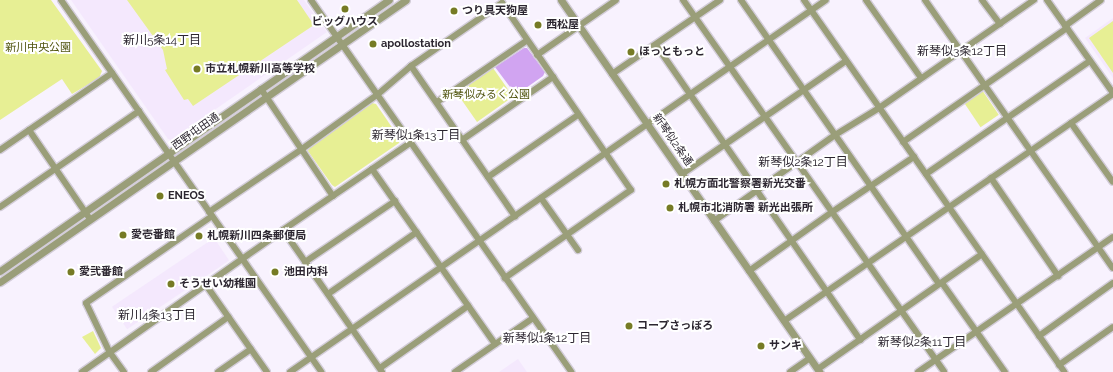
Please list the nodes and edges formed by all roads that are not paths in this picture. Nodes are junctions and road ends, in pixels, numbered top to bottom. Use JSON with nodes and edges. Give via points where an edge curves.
{"nodes":[{"id":1,"x":61,"y":0,"type":"edge"},
{"id":2,"x":311,"y":0,"type":"edge"},
{"id":3,"x":389,"y":0,"type":"edge"},
{"id":4,"x":406,"y":0,"type":"edge"},
{"id":5,"x":561,"y":0,"type":"edge"},
{"id":6,"x":616,"y":0,"type":"edge"},
{"id":7,"x":683,"y":0,"type":"edge"},
{"id":8,"x":720,"y":0,"type":"edge"},
{"id":9,"x":741,"y":0,"type":"edge"},
{"id":10,"x":804,"y":0,"type":"edge"},
{"id":11,"x":826,"y":0,"type":"edge"},
{"id":12,"x":866,"y":0,"type":"edge"},
{"id":13,"x":924,"y":0,"type":"edge"},
{"id":14,"x":982,"y":0,"type":"edge"},
{"id":15,"x":1034,"y":0,"type":"edge"},
{"id":16,"x":1047,"y":0,"type":"edge"},
{"id":17,"x":1101,"y":0,"type":"edge"},
{"id":18,"x":811,"y":11,"type":"junction"},
{"id":19,"x":695,"y":17,"type":"junction"},
{"id":20,"x":1000,"y":24,"type":"junction"},
{"id":21,"x":579,"y":26,"type":"junction"},
{"id":22,"x":1066,"y":27,"type":"junction"},
{"id":23,"x":336,"y":36,"type":"junction"},
{"id":24,"x":526,"y":40,"type":"junction"},
{"id":25,"x":769,"y":40,"type":"junction"},
{"id":26,"x":342,"y":44,"type":"junction"},
{"id":27,"x":656,"y":45,"type":"junction"},
{"id":28,"x":960,"y":51,"type":"junction"},
{"id":29,"x":537,"y":55,"type":"junction"},
{"id":30,"x":846,"y":61,"type":"junction"},
{"id":31,"x":1090,"y":61,"type":"junction"},
{"id":32,"x":411,"y":66,"type":"junction"},
{"id":33,"x":730,"y":66,"type":"junction"},
{"id":34,"x":112,"y":73,"type":"junction"},
{"id":35,"x":612,"y":74,"type":"junction"},
{"id":36,"x":553,"y":77,"type":"junction"},
{"id":37,"x":921,"y":78,"type":"junction"},
{"id":38,"x":984,"y":85,"type":"junction"},
{"id":39,"x":261,"y":89,"type":"junction"},
{"id":40,"x":803,"y":89,"type":"junction"},
{"id":41,"x":1113,"y":93,"type":"edge"},
{"id":42,"x":690,"y":94,"type":"junction"},
{"id":43,"x":377,"y":95,"type":"junction"},
{"id":44,"x":266,"y":97,"type":"junction"},
{"id":45,"x":437,"y":102,"type":"junction"},
{"id":46,"x":879,"y":108,"type":"junction"},
{"id":47,"x":139,"y":111,"type":"junction"},
{"id":48,"x":578,"y":115,"type":"junction"},
{"id":49,"x":764,"y":116,"type":"junction"},
{"id":50,"x":1007,"y":118,"type":"junction"},
{"id":51,"x":1071,"y":123,"type":"junction"},
{"id":52,"x":647,"y":124,"type":"junction"},
{"id":53,"x":29,"y":130,"type":"junction"},
{"id":54,"x":835,"y":135,"type":"junction"},
{"id":55,"x":462,"y":140,"type":"junction"},
{"id":56,"x":410,"y":142,"type":"junction"},
{"id":57,"x":903,"y":142,"type":"junction"},
{"id":58,"x":725,"y":144,"type":"junction"},
{"id":59,"x":302,"y":149,"type":"junction"},
{"id":60,"x":0,"y":150,"type":"edge"},
{"id":61,"x":1031,"y":151,"type":"junction"},
{"id":62,"x":168,"y":153,"type":"junction"},
{"id":63,"x":605,"y":153,"type":"junction"},
{"id":64,"x":914,"y":157,"type":"junction"},
{"id":65,"x":174,"y":161,"type":"junction"},
{"id":66,"x":797,"y":162,"type":"junction"},
{"id":67,"x":55,"y":168,"type":"junction"},
{"id":68,"x":372,"y":169,"type":"junction"},
{"id":69,"x":682,"y":174,"type":"junction"},
{"id":70,"x":926,"y":174,"type":"junction"},
{"id":71,"x":488,"y":177,"type":"junction"},
{"id":72,"x":991,"y":178,"type":"junction"},
{"id":73,"x":1113,"y":182,"type":"edge"},
{"id":74,"x":871,"y":186,"type":"junction"},
{"id":75,"x":756,"y":190,"type":"junction"},
{"id":76,"x":333,"y":196,"type":"junction"},
{"id":77,"x":541,"y":198,"type":"junction"},
{"id":78,"x":395,"y":201,"type":"junction"},
{"id":79,"x":0,"y":207,"type":"edge"},
{"id":80,"x":949,"y":207,"type":"junction"},
{"id":81,"x":84,"y":211,"type":"junction"},
{"id":82,"x":832,"y":212,"type":"junction"},
{"id":83,"x":210,"y":214,"type":"junction"},
{"id":84,"x":515,"y":216,"type":"junction"},
{"id":85,"x":90,"y":218,"type":"junction"},
{"id":86,"x":714,"y":221,"type":"junction"},
{"id":87,"x":282,"y":230,"type":"junction"},
{"id":88,"x":417,"y":232,"type":"junction"},
{"id":89,"x":567,"y":235,"type":"junction"},
{"id":90,"x":906,"y":236,"type":"junction"},
{"id":91,"x":1113,"y":237,"type":"edge"},
{"id":92,"x":479,"y":241,"type":"junction"},
{"id":93,"x":792,"y":241,"type":"junction"},
{"id":94,"x":1098,"y":247,"type":"junction"},
{"id":95,"x":578,"y":250,"type":"dead end"},
{"id":96,"x":982,"y":254,"type":"junction"},
{"id":97,"x":243,"y":260,"type":"junction"},
{"id":98,"x":305,"y":262,"type":"junction"},
{"id":99,"x":867,"y":263,"type":"junction"},
{"id":100,"x":441,"y":267,"type":"junction"},
{"id":101,"x":1113,"y":268,"type":"edge"},
{"id":102,"x":0,"y":270,"type":"edge"},
{"id":103,"x":749,"y":271,"type":"junction"},
{"id":104,"x":1058,"y":276,"type":"junction"},
{"id":105,"x":6,"y":278,"type":"junction"},
{"id":106,"x":505,"y":278,"type":"junction"},
{"id":107,"x":0,"y":282,"type":"edge"},
{"id":108,"x":1113,"y":283,"type":"edge"},
{"id":109,"x":941,"y":284,"type":"junction"},
{"id":110,"x":206,"y":285,"type":"junction"},
{"id":111,"x":826,"y":291,"type":"junction"},
{"id":112,"x":328,"y":294,"type":"junction"},
{"id":113,"x":1017,"y":304,"type":"junction"},
{"id":114,"x":468,"y":306,"type":"junction"},
{"id":115,"x":901,"y":312,"type":"junction"},
{"id":116,"x":228,"y":317,"type":"junction"},
{"id":117,"x":533,"y":318,"type":"junction"},
{"id":118,"x":784,"y":321,"type":"junction"},
{"id":119,"x":1113,"y":327,"type":"edge"},
{"id":120,"x":352,"y":330,"type":"junction"},
{"id":121,"x":976,"y":332,"type":"junction"},
{"id":122,"x":1039,"y":336,"type":"junction"},
{"id":123,"x":860,"y":340,"type":"junction"},
{"id":124,"x":495,"y":344,"type":"junction"},
{"id":125,"x":251,"y":349,"type":"junction"},
{"id":126,"x":110,"y":352,"type":"junction"},
{"id":127,"x":311,"y":358,"type":"junction"},
{"id":128,"x":810,"y":358,"type":"junction"},
{"id":129,"x":935,"y":360,"type":"junction"},
{"id":130,"x":1059,"y":365,"type":"junction"},
{"id":131,"x":381,"y":370,"type":"edge"},
{"id":132,"x":819,"y":371,"type":"edge"},
{"id":133,"x":82,"y":372,"type":"edge"},
{"id":134,"x":124,"y":372,"type":"edge"},
{"id":135,"x":151,"y":372,"type":"edge"},
{"id":136,"x":218,"y":372,"type":"edge"},
{"id":137,"x":267,"y":372,"type":"edge"},
{"id":138,"x":290,"y":372,"type":"edge"},
{"id":139,"x":321,"y":372,"type":"edge"},
{"id":140,"x":455,"y":372,"type":"edge"},
{"id":141,"x":571,"y":372,"type":"edge"},
{"id":142,"x":790,"y":372,"type":"edge"},
{"id":143,"x":918,"y":372,"type":"edge"},
{"id":144,"x":944,"y":372,"type":"edge"},
{"id":145,"x":1005,"y":372,"type":"edge"},
{"id":146,"x":1064,"y":372,"type":"edge"}],
"edges":[{"from":1,"to":34,"type":"street"},
{"from":2,"to":23,"type":"street"},
{"from":3,"to":23,"type":"street","name":"西野屯田通"},
{"from":4,"to":26,"type":"street","name":"西野屯田通"},
{"from":5,"to":21,"type":"street","name":"新琴似2条通"},
{"from":6,"to":21,"type":"street"},
{"from":7,"to":19,"type":"street"},
{"from":8,"to":19,"type":"street"},
{"from":9,"to":25,"type":"street"},
{"from":10,"to":18,"type":"street"},
{"from":11,"to":18,"type":"street"},
{"from":12,"to":37,"type":"street"},
{"from":13,"to":28,"type":"street"},
{"from":14,"to":20,"type":"street"},
{"from":15,"to":20,"type":"street"},
{"from":16,"to":22,"type":"street"},
{"from":17,"to":22,"type":"street"},
{"from":18,"to":25,"type":"street"},
{"from":18,"to":30,"type":"street"},
{"from":19,"to":27,"type":"street"},
{"from":19,"to":33,"type":"street"},
{"from":20,"to":28,"type":"street"},
{"from":21,"to":29,"type":"street"},
{"from":21,"to":35,"type":"street","name":"新琴似2条通"},
{"from":22,"to":31,"type":"street"},
{"from":22,"to":38,"type":"street"},
{"from":23,"to":26,"type":"street"},
{"from":23,"to":39,"type":"street","name":"西野屯田通"},
{"from":24,"to":29,"type":"street"},
{"from":24,"to":32,"type":"street","via":[[502,2]]},
{"from":24,"to":45,"type":"street"},
{"from":25,"to":33,"type":"street"},
{"from":25,"to":40,"type":"street"},
{"from":26,"to":43,"type":"street"},
{"from":26,"to":44,"type":"street","name":"西野屯田通"},
{"from":27,"to":35,"type":"street"},
{"from":27,"to":42,"type":"street"},
{"from":28,"to":37,"type":"street"},
{"from":28,"to":38,"type":"street"},
{"from":29,"to":36,"type":"street"},
{"from":30,"to":40,"type":"street"},
{"from":30,"to":46,"type":"street"},
{"from":31,"to":41,"type":"street"},
{"from":31,"to":50,"type":"street"},
{"from":32,"to":43,"type":"street"},
{"from":32,"to":45,"type":"street"},
{"from":33,"to":42,"type":"street"},
{"from":33,"to":49,"type":"street"},
{"from":34,"to":47,"type":"street"},
{"from":34,"to":53,"type":"street"},
{"from":35,"to":52,"type":"street","name":"新琴似2条通"},
{"from":36,"to":48,"type":"street"},
{"from":36,"to":55,"type":"street"},
{"from":37,"to":46,"type":"street"},
{"from":38,"to":50,"type":"street"},
{"from":38,"to":57,"type":"street"},
{"from":39,"to":44,"type":"street"},
{"from":39,"to":62,"type":"street","name":"西野屯田通"},
{"from":40,"to":49,"type":"street"},
{"from":40,"to":54,"type":"street"},
{"from":41,"to":51,"type":"street"},
{"from":42,"to":52,"type":"street"},
{"from":42,"to":58,"type":"street"},
{"from":43,"to":56,"type":"street"},
{"from":43,"to":59,"type":"street"},
{"from":44,"to":59,"type":"street"},
{"from":44,"to":65,"type":"street","name":"西野屯田通"},
{"from":45,"to":55,"type":"street"},
{"from":46,"to":54,"type":"street"},
{"from":46,"to":57,"type":"street"},
{"from":47,"to":62,"type":"street"},
{"from":47,"to":67,"type":"street"},
{"from":48,"to":63,"type":"street"},
{"from":48,"to":71,"type":"street"},
{"from":49,"to":58,"type":"street"},
{"from":49,"to":66,"type":"street"},
{"from":50,"to":61,"type":"street"},
{"from":50,"to":70,"type":"street"},
{"from":51,"to":61,"type":"street"},
{"from":51,"to":73,"type":"street"},
{"from":52,"to":63,"type":"street"},
{"from":52,"to":69,"type":"street","name":"新琴似2条通"},
{"from":53,"to":60,"type":"street"},
{"from":53,"to":67,"type":"street"},
{"from":54,"to":66,"type":"street"},
{"from":54,"to":74,"type":"street"},
{"from":55,"to":71,"type":"street"},
{"from":56,"to":68,"type":"street"},
{"from":56,"to":92,"type":"street"},
{"from":57,"to":64,"type":"street"},
{"from":58,"to":69,"type":"street"},
{"from":58,"to":75,"type":"street"},
{"from":59,"to":76,"type":"street"},
{"from":59,"to":83,"type":"street"},
{"from":61,"to":72,"type":"street"},
{"from":61,"to":94,"type":"street"},
{"from":62,"to":65,"type":"street"},
{"from":62,"to":81,"type":"street","name":"西野屯田通"},
{"from":63,"to":77,"type":"street"},
{"from":63,"to":89,"type":"street","via":[[631,190]]},
{"from":64,"to":70,"type":"street"},
{"from":64,"to":74,"type":"street"},
{"from":65,"to":83,"type":"street"},
{"from":65,"to":85,"type":"street","name":"西野屯田通"},
{"from":66,"to":75,"type":"street"},
{"from":66,"to":82,"type":"street"},
{"from":67,"to":79,"type":"street"},
{"from":67,"to":81,"type":"street"},
{"from":68,"to":76,"type":"street"},
{"from":68,"to":78,"type":"street"},
{"from":69,"to":86,"type":"street","name":"新琴似2条通"},
{"from":70,"to":80,"type":"street"},
{"from":71,"to":84,"type":"street"},
{"from":72,"to":80,"type":"street"},
{"from":72,"to":104,"type":"street"},
{"from":74,"to":82,"type":"street"},
{"from":74,"to":90,"type":"street"},
{"from":75,"to":86,"type":"street"},
{"from":75,"to":93,"type":"street"},
{"from":76,"to":87,"type":"street"},
{"from":77,"to":84,"type":"street"},
{"from":77,"to":89,"type":"street"},
{"from":78,"to":88,"type":"street"},
{"from":78,"to":98,"type":"street"},
{"from":80,"to":90,"type":"street"},
{"from":80,"to":96,"type":"street"},
{"from":81,"to":85,"type":"street"},
{"from":81,"to":102,"type":"street","name":"西野屯田通"},
{"from":82,"to":93,"type":"street"},
{"from":82,"to":99,"type":"street"},
{"from":83,"to":97,"type":"street"},
{"from":83,"to":126,"type":"street","via":[[86,303]]},
{"from":84,"to":92,"type":"street"},
{"from":85,"to":105,"type":"street","name":"西野屯田通"},
{"from":86,"to":103,"type":"street","name":"新琴似2条通"},
{"from":87,"to":97,"type":"street"},
{"from":87,"to":98,"type":"street"},
{"from":88,"to":100,"type":"street"},
{"from":88,"to":112,"type":"street"},
{"from":89,"to":95,"type":"street"},
{"from":89,"to":106,"type":"street"},
{"from":90,"to":99,"type":"street"},
{"from":90,"to":109,"type":"street"},
{"from":91,"to":94,"type":"street"},
{"from":92,"to":100,"type":"street"},
{"from":92,"to":106,"type":"street"},
{"from":93,"to":103,"type":"street"},
{"from":93,"to":111,"type":"street"},
{"from":94,"to":101,"type":"street"},
{"from":94,"to":104,"type":"street"},
{"from":96,"to":109,"type":"street"},
{"from":96,"to":113,"type":"street"},
{"from":97,"to":110,"type":"street"},
{"from":97,"to":127,"type":"street"},
{"from":98,"to":112,"type":"street"},
{"from":99,"to":111,"type":"street"},
{"from":99,"to":115,"type":"street"},
{"from":100,"to":114,"type":"street"},
{"from":100,"to":120,"type":"street"},
{"from":102,"to":105,"type":"street"},
{"from":103,"to":118,"type":"street","name":"新琴似2条通"},
{"from":104,"to":113,"type":"street"},
{"from":105,"to":107,"type":"street","name":"西野屯田通"},
{"from":106,"to":117,"type":"street"},
{"from":108,"to":122,"type":"street"},
{"from":109,"to":115,"type":"street"},
{"from":109,"to":121,"type":"street"},
{"from":110,"to":116,"type":"street"},
{"from":110,"to":126,"type":"street"},
{"from":111,"to":118,"type":"street"},
{"from":111,"to":123,"type":"street"},
{"from":112,"to":120,"type":"street"},
{"from":113,"to":121,"type":"street"},
{"from":113,"to":122,"type":"street"},
{"from":114,"to":124,"type":"street"},
{"from":114,"to":131,"type":"street"},
{"from":115,"to":123,"type":"street"},
{"from":115,"to":129,"type":"street"},
{"from":116,"to":125,"type":"street"},
{"from":116,"to":135,"type":"street"},
{"from":117,"to":124,"type":"street"},
{"from":117,"to":141,"type":"street"},
{"from":118,"to":128,"type":"street","name":"新琴似2条通"},
{"from":119,"to":130,"type":"street"},
{"from":120,"to":127,"type":"street"},
{"from":120,"to":131,"type":"street"},
{"from":121,"to":129,"type":"street"},
{"from":121,"to":145,"type":"street"},
{"from":122,"to":130,"type":"street"},
{"from":123,"to":132,"type":"street"},
{"from":124,"to":140,"type":"street"},
{"from":125,"to":136,"type":"street"},
{"from":125,"to":137,"type":"street"},
{"from":126,"to":133,"type":"street"},
{"from":126,"to":134,"type":"street"},
{"from":127,"to":138,"type":"street"},
{"from":127,"to":139,"type":"street"},
{"from":128,"to":132,"type":"street","name":"新琴似2条通"},
{"from":128,"to":142,"type":"street"},
{"from":129,"to":143,"type":"street"},
{"from":129,"to":144,"type":"street"},
{"from":130,"to":146,"type":"street"}]}
